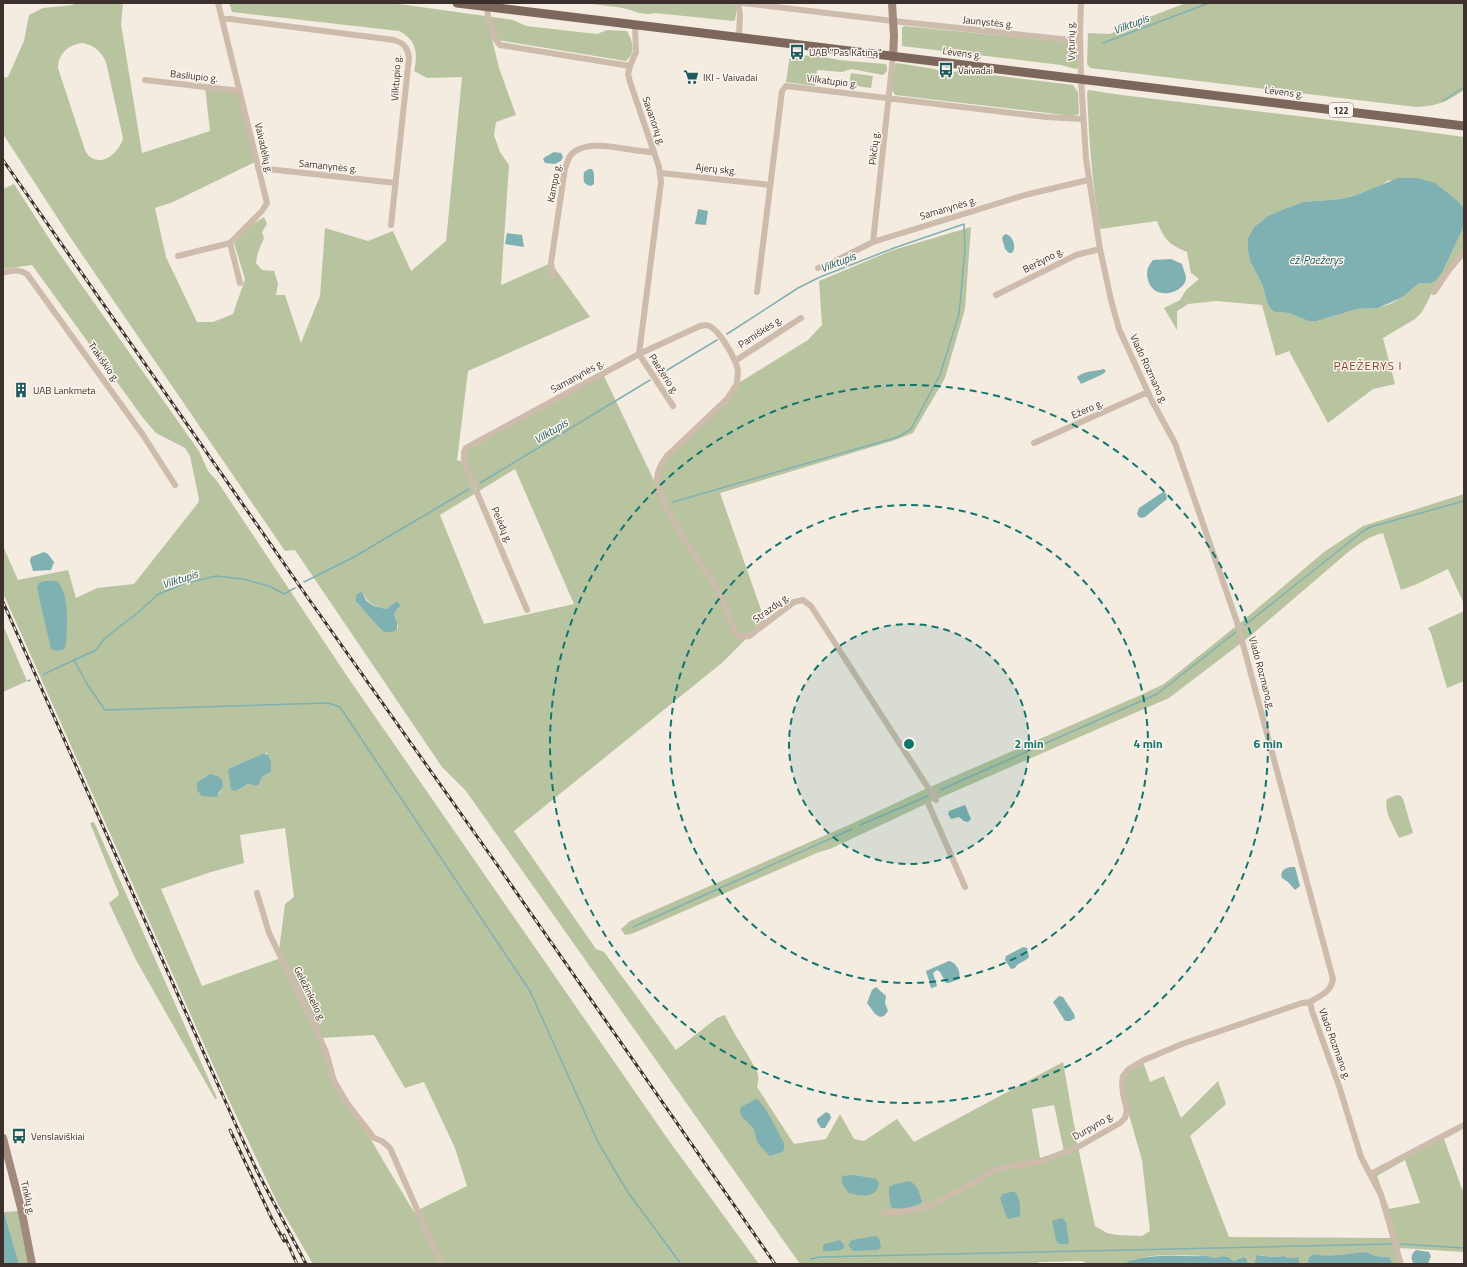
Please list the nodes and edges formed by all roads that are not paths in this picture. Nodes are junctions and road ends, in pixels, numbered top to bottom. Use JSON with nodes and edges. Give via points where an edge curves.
{"nodes":[{"id":1,"x":218,"y":3,"type":"edge"},
{"id":2,"x":457,"y":3,"type":"edge"},
{"id":3,"x":738,"y":3,"type":"edge"},
{"id":4,"x":742,"y":3,"type":"edge"},
{"id":5,"x":892,"y":3,"type":"edge"},
{"id":6,"x":1081,"y":3,"type":"edge"},
{"id":7,"x":487,"y":7,"type":"junction"},
{"id":8,"x":222,"y":19,"type":"junction"},
{"id":9,"x":893,"y":21,"type":"junction"},
{"id":10,"x":635,"y":25,"type":"junction"},
{"id":11,"x":739,"y":37,"type":"junction"},
{"id":12,"x":1080,"y":41,"type":"junction"},
{"id":13,"x":893,"y":57,"type":"junction"},
{"id":14,"x":630,"y":66,"type":"junction"},
{"id":15,"x":1081,"y":79,"type":"junction"},
{"id":16,"x":145,"y":80,"type":"dead end"},
{"id":17,"x":240,"y":91,"type":"junction"},
{"id":18,"x":889,"y":98,"type":"junction"},
{"id":19,"x":1083,"y":119,"type":"junction"},
{"id":20,"x":1464,"y":126,"type":"edge"},
{"id":21,"x":654,"y":152,"type":"junction"},
{"id":22,"x":258,"y":168,"type":"junction"},
{"id":23,"x":660,"y":173,"type":"junction"},
{"id":24,"x":1088,"y":180,"type":"junction"},
{"id":25,"x":396,"y":183,"type":"junction"},
{"id":26,"x":770,"y":185,"type":"junction"},
{"id":27,"x":391,"y":225,"type":"dead end"},
{"id":28,"x":873,"y":242,"type":"junction"},
{"id":29,"x":230,"y":243,"type":"junction"},
{"id":30,"x":1100,"y":249,"type":"junction"},
{"id":31,"x":1464,"y":252,"type":"edge"},
{"id":32,"x":178,"y":256,"type":"dead end"},
{"id":33,"x":818,"y":268,"type":"dead end"},
{"id":34,"x":3,"y":273,"type":"edge"},
{"id":35,"x":553,"y":276,"type":"dead end"},
{"id":36,"x":240,"y":283,"type":"dead end"},
{"id":37,"x":757,"y":292,"type":"dead end"},
{"id":38,"x":1434,"y":292,"type":"dead end"},
{"id":39,"x":996,"y":295,"type":"dead end"},
{"id":40,"x":801,"y":318,"type":"dead end"},
{"id":41,"x":700,"y":326,"type":"joint"},
{"id":42,"x":639,"y":354,"type":"junction"},
{"id":43,"x":735,"y":361,"type":"junction"},
{"id":44,"x":1148,"y":392,"type":"junction"},
{"id":45,"x":673,"y":406,"type":"dead end"},
{"id":46,"x":1034,"y":443,"type":"dead end"},
{"id":47,"x":466,"y":448,"type":"joint"},
{"id":48,"x":175,"y":485,"type":"dead end"},
{"id":49,"x":527,"y":610,"type":"dead end"},
{"id":50,"x":936,"y":800,"type":"dead end"},
{"id":51,"x":928,"y":803,"type":"dead end"},
{"id":52,"x":965,"y":888,"type":"dead end"},
{"id":53,"x":257,"y":893,"type":"dead end"},
{"id":54,"x":1310,"y":1002,"type":"junction"},
{"id":55,"x":1464,"y":1125,"type":"edge"},
{"id":56,"x":3,"y":1138,"type":"edge"},
{"id":57,"x":1371,"y":1174,"type":"junction"},
{"id":58,"x":884,"y":1213,"type":"dead end"},
{"id":59,"x":32,"y":1264,"type":"edge"},
{"id":60,"x":441,"y":1264,"type":"edge"},
{"id":61,"x":1401,"y":1264,"type":"edge"}],
"edges":[{"from":1,"to":8,"type":"street","name":"Vaivadėlių g."},
{"from":2,"to":7,"type":"main road","name":"Lėvens g.","number":"122"},
{"from":3,"to":11,"type":"street"},
{"from":4,"to":9,"type":"street","name":"Jaunystės g."},
{"from":5,"to":9,"type":"main road"},
{"from":6,"to":12,"type":"street","name":"Vyturių g."},
{"from":7,"to":10,"type":"main road","name":"Lėvens g.","number":"122"},
{"from":7,"to":14,"type":"street","via":[[495,39],[500,45]]},
{"from":8,"to":17,"type":"street","name":"Vaivadėlių g."},
{"from":8,"to":25,"type":"street","name":"Vilktupio g.","via":[[394,40],[404,44],[409,58]]},
{"from":9,"to":12,"type":"street","name":"Jaunystės g."},
{"from":9,"to":13,"type":"main road"},
{"from":10,"to":11,"type":"main road","name":"Lėvens g.","number":"122"},
{"from":10,"to":14,"type":"street","via":[[636,52]]},
{"from":11,"to":13,"type":"main road","name":"Lėvens g.","number":"122"},
{"from":12,"to":15,"type":"street","name":"Vyturių g."},
{"from":13,"to":15,"type":"main road","name":"Lėvens g.","number":"122"},
{"from":13,"to":18,"type":"street","name":"Pikčių g."},
{"from":14,"to":21,"type":"street","name":"Savanorių g.","via":[[630,82]]},
{"from":15,"to":19,"type":"street","name":"Vlado Rozmano g."},
{"from":15,"to":20,"type":"main road","name":"Lėvens g.","number":"122"},
{"from":16,"to":17,"type":"street","name":"Basliupio g."},
{"from":17,"to":22,"type":"street","name":"Vaivadėlių g."},
{"from":18,"to":19,"type":"street","name":"Vilkatupio g."},
{"from":18,"to":26,"type":"street","name":"Vilkatupio g.","via":[[795,86],[784,87]]},
{"from":18,"to":28,"type":"street","name":"Pikčių g."},
{"from":19,"to":24,"type":"street","name":"Vlado Rozmano g."},
{"from":21,"to":23,"type":"street","name":"Savanorių g."},
{"from":21,"to":35,"type":"street","name":"Kampo g.","via":[[594,145],[580,148],[570,156],[565,168],[551,263]]},
{"from":22,"to":25,"type":"street","name":"Samanynės g."},
{"from":22,"to":29,"type":"street","name":"Vaivadėlių g.","via":[[267,203]]},
{"from":23,"to":26,"type":"street","name":"Ajerų skg."},
{"from":23,"to":42,"type":"street","name":"Savanorių g.","via":[[661,182]]},
{"from":24,"to":28,"type":"street","name":"Samanynės g.","via":[[1026,195]]},
{"from":24,"to":30,"type":"street","name":"Vlado Rozmano g."},
{"from":25,"to":27,"type":"street","name":"Vilktupio g."},
{"from":26,"to":37,"type":"street","name":"Vilkatupio g."},
{"from":28,"to":33,"type":"street","name":"Samanynės g."},
{"from":29,"to":32,"type":"street"},
{"from":29,"to":36,"type":"street"},
{"from":30,"to":39,"type":"street","name":"Beržyno g.","via":[[1076,255]]},
{"from":30,"to":44,"type":"street","name":"Vlado Rozmano g.","via":[[1119,329]]},
{"from":31,"to":38,"type":"street"},
{"from":34,"to":48,"type":"street","name":"Trakiškio g.","via":[[14,270],[27,274],[143,435]]},
{"from":40,"to":43,"type":"street","name":"Pamiškės g."},
{"from":41,"to":42,"type":"street","name":"Samanynės g."},
{"from":41,"to":43,"type":"street","name":"Pamiškės g.","via":[[710,326],[723,339]]},
{"from":42,"to":45,"type":"street","name":"Paežerio g."},
{"from":42,"to":47,"type":"street","name":"Samanynės g."},
{"from":43,"to":50,"type":"street","name":"Strazdų g.","via":[[738,370],[737,384],[726,399],[667,456],[660,466],[657,478],[660,493],[669,513],[715,585],[735,632],[740,637],[749,636],[794,602],[803,600],[811,606]]},
{"from":44,"to":46,"type":"street","name":"Ežero g."},
{"from":44,"to":54,"type":"street","name":"Vlado Rozmano g.","via":[[1175,443],[1242,637],[1333,979],[1330,989]]},
{"from":47,"to":49,"type":"street","name":"Pelėdų g.","via":[[464,462]]},
{"from":51,"to":52,"type":"street"},
{"from":53,"to":60,"type":"street","name":"Geležinkelio g.","via":[[269,933],[326,1052],[334,1081],[374,1138],[390,1148]]},
{"from":54,"to":57,"type":"street","name":"Vlado Rozmano g.","via":[[1362,1157]]},
{"from":54,"to":58,"type":"street","name":"Durpyno g.","via":[[1182,1044],[1129,1069],[1123,1076],[1122,1083],[1122,1094],[1127,1110],[1125,1118],[1078,1147],[1042,1161],[997,1169],[934,1205]]},
{"from":55,"to":57,"type":"street"},
{"from":56,"to":59,"type":"main road","name":"Tinklų g."},
{"from":57,"to":61,"type":"street","name":"Vlado Rozmano g.","via":[[1381,1195]]}]}
